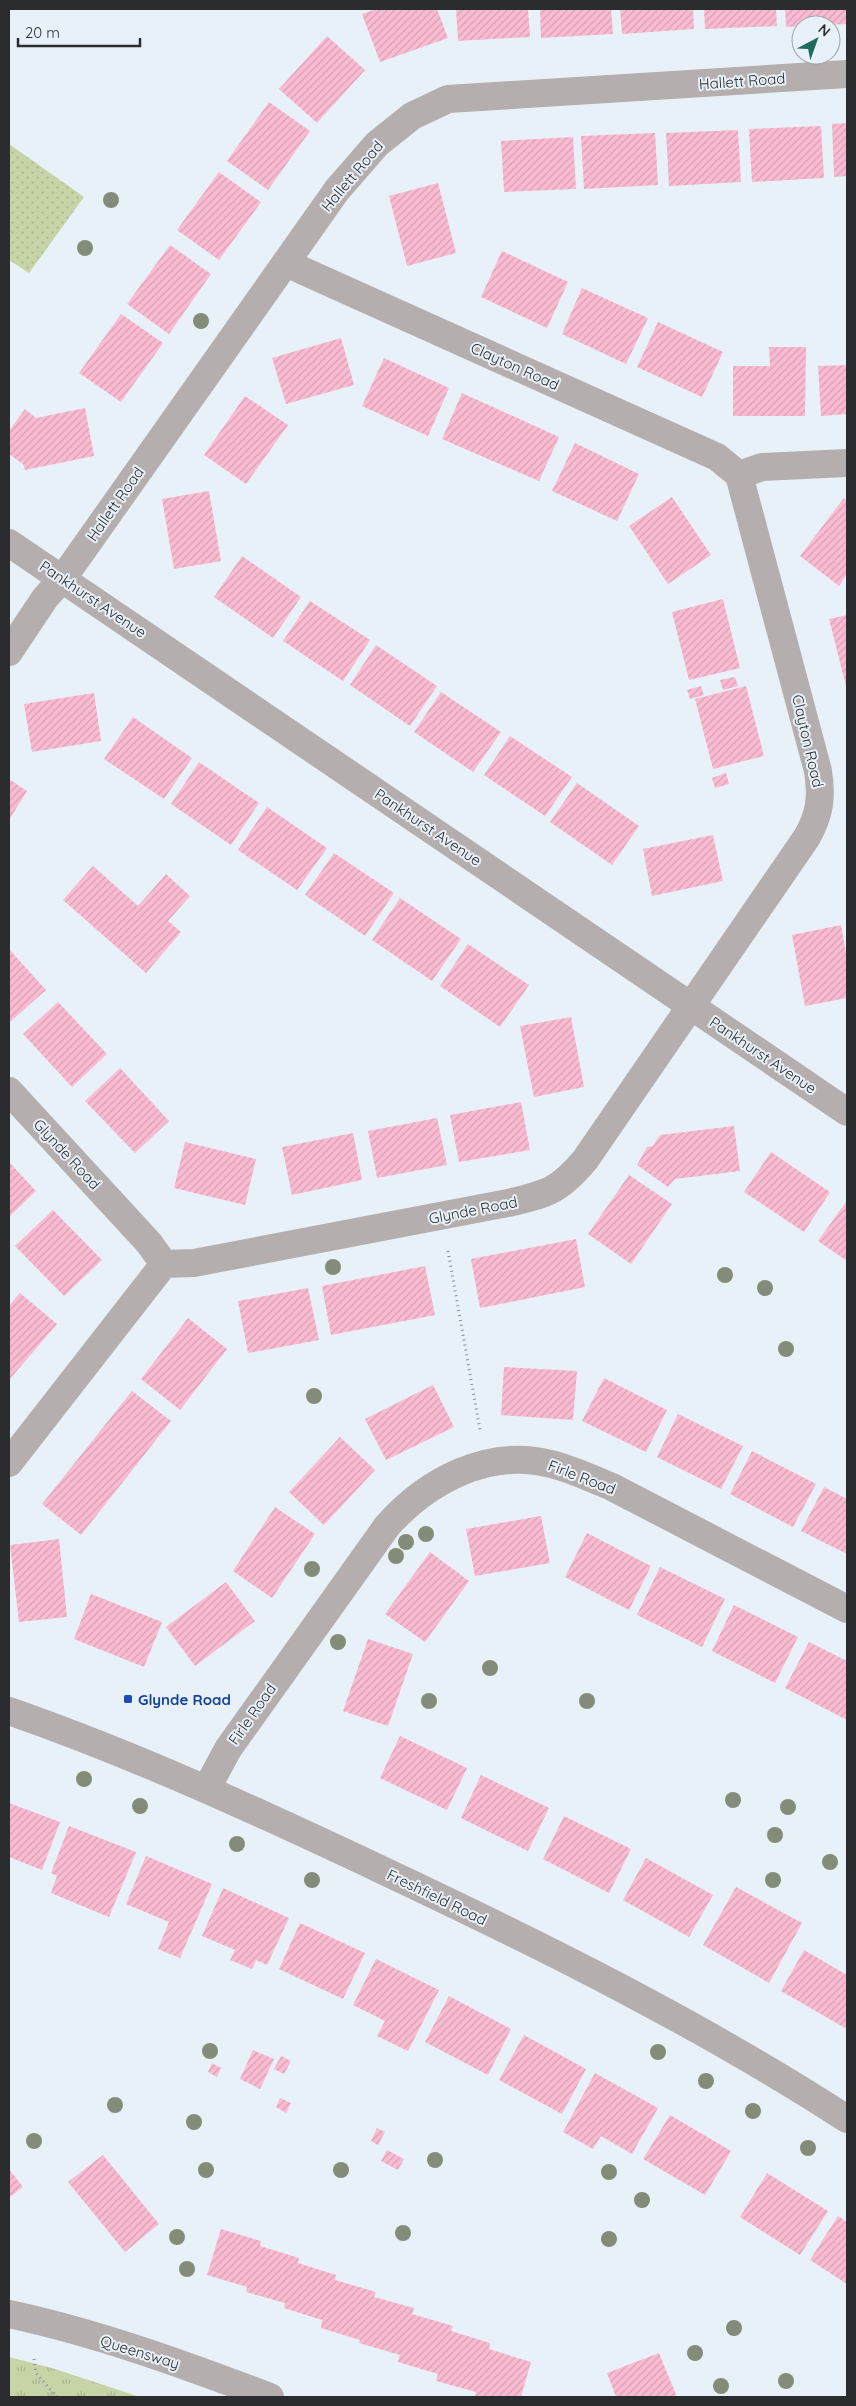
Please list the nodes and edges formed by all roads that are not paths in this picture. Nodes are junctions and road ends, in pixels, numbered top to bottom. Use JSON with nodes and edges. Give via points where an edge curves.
{"nodes":[{"id":1,"x":847,"y":74,"type":"edge"},
{"id":2,"x":288,"y":262,"type":"junction"},
{"id":3,"x":847,"y":463,"type":"edge"},
{"id":4,"x":739,"y":475,"type":"junction"},
{"id":5,"x":9,"y":542,"type":"edge"},
{"id":6,"x":63,"y":578,"type":"junction"},
{"id":7,"x":9,"y":652,"type":"edge"},
{"id":8,"x":692,"y":1006,"type":"junction"},
{"id":9,"x":9,"y":1091,"type":"edge"},
{"id":10,"x":847,"y":1112,"type":"edge"},
{"id":11,"x":164,"y":1264,"type":"junction"},
{"id":12,"x":9,"y":1463,"type":"edge"},
{"id":13,"x":847,"y":1609,"type":"edge"},
{"id":14,"x":9,"y":1711,"type":"edge"},
{"id":15,"x":207,"y":1788,"type":"junction"},
{"id":16,"x":847,"y":2120,"type":"edge"},
{"id":17,"x":9,"y":2314,"type":"edge"},
{"id":18,"x":270,"y":2397,"type":"edge"}],
"edges":[{"from":1,"to":2,"type":"street","name":"Hallett Road","via":[[448,99],[412,116],[377,144],[338,190]]},
{"from":2,"to":4,"type":"street","name":"Clayton Road","via":[[717,457]]},
{"from":2,"to":6,"type":"street","name":"Hallett Road"},
{"from":3,"to":4,"type":"street","via":[[762,467]]},
{"from":4,"to":8,"type":"street","name":"Clayton Road","via":[[818,771],[820,803],[818,816],[807,837]]},
{"from":5,"to":6,"type":"street","name":"Pankhurst Avenue"},
{"from":6,"to":7,"type":"street","name":"Hallett Road","via":[[45,598]]},
{"from":6,"to":8,"type":"street","name":"Pankhurst Avenue"},
{"from":8,"to":10,"type":"street","name":"Pankhurst Avenue"},
{"from":8,"to":11,"type":"street","name":"Glynde Road","via":[[586,1160],[570,1178],[540,1196],[194,1263]]},
{"from":9,"to":11,"type":"street","name":"Glynde Road"},
{"from":11,"to":12,"type":"street"},
{"from":13,"to":15,"type":"street","name":"Firle Road","via":[[612,1487],[552,1464],[531,1460],[488,1463],[443,1480],[407,1505],[387,1526],[228,1749]]},
{"from":14,"to":15,"type":"street","name":"Freshfield Road"},
{"from":15,"to":16,"type":"street","name":"Freshfield Road","via":[[629,1990],[796,2086]]},
{"from":17,"to":18,"type":"street","name":"Queensway","via":[[42,2321],[204,2372]]}]}
